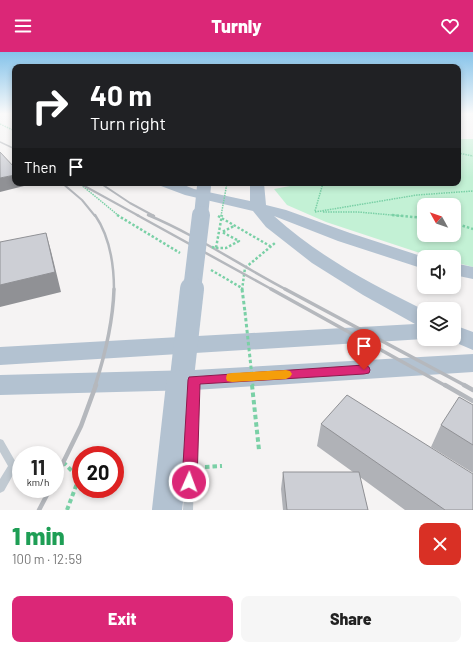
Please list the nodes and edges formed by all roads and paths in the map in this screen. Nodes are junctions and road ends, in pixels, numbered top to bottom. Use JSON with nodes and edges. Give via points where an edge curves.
{"nodes":[{"id":1,"x":461,"y":153,"type":"edge"},
{"id":2,"x":473,"y":156,"type":"edge"},
{"id":3,"x":82,"y":186,"type":"edge"},
{"id":4,"x":174,"y":186,"type":"edge"},
{"id":5,"x":205,"y":186,"type":"edge"},
{"id":6,"x":257,"y":186,"type":"edge"},
{"id":7,"x":323,"y":186,"type":"edge"},
{"id":8,"x":473,"y":191,"type":"edge"},
{"id":9,"x":259,"y":208,"type":"junction"},
{"id":10,"x":315,"y":212,"type":"junction"},
{"id":11,"x":417,"y":217,"type":"edge"},
{"id":12,"x":461,"y":225,"type":"edge"},
{"id":13,"x":235,"y":226,"type":"dead end"},
{"id":14,"x":473,"y":229,"type":"edge"},
{"id":15,"x":216,"y":248,"type":"dead end"},
{"id":16,"x":181,"y":254,"type":"dead end"},
{"id":17,"x":256,"y":257,"type":"dead end"},
{"id":18,"x":417,"y":261,"type":"edge"},
{"id":19,"x":208,"y":269,"type":"dead end"},
{"id":20,"x":461,"y":270,"type":"edge"},
{"id":21,"x":473,"y":273,"type":"edge"},
{"id":22,"x":242,"y":288,"type":"junction"},
{"id":23,"x":417,"y":316,"type":"edge"},
{"id":24,"x":473,"y":328,"type":"edge"},
{"id":25,"x":461,"y":329,"type":"edge"},
{"id":26,"x":417,"y":331,"type":"edge"},
{"id":27,"x":461,"y":336,"type":"edge"},
{"id":28,"x":473,"y":342,"type":"edge"},
{"id":29,"x":0,"y":356,"type":"edge"},
{"id":30,"x":473,"y":363,"type":"edge"},
{"id":31,"x":0,"y":385,"type":"edge"},
{"id":32,"x":192,"y":409,"type":"dead end"},
{"id":33,"x":0,"y":443,"type":"edge"},
{"id":34,"x":259,"y":450,"type":"dead end"},
{"id":35,"x":64,"y":463,"type":"edge"},
{"id":36,"x":222,"y":466,"type":"dead end"},
{"id":37,"x":205,"y":467,"type":"dead end"},
{"id":38,"x":0,"y":488,"type":"edge"},
{"id":39,"x":67,"y":510,"type":"edge"},
{"id":40,"x":167,"y":510,"type":"edge"},
{"id":41,"x":188,"y":510,"type":"edge"}],
"edges":[{"from":1,"to":2,"type":"path"},
{"from":3,"to":16,"type":"path","via":[[114,213]]},
{"from":4,"to":9,"type":"main road"},
{"from":5,"to":40,"type":"main road","bridge":true},
{"from":6,"to":9,"type":"main road"},
{"from":7,"to":10,"type":"path"},
{"from":8,"to":10,"type":"path","via":[[417,195]]},
{"from":9,"to":18,"type":"main road","via":[[298,218],[344,237]]},
{"from":9,"to":23,"type":"main road","via":[[268,220],[302,248]]},
{"from":10,"to":11,"type":"path","via":[[358,212]]},
{"from":12,"to":14,"type":"path"},
{"from":13,"to":15,"type":"path","via":[[222,232],[239,240],[226,248]]},
{"from":17,"to":22,"type":"path","via":[[245,268]]},
{"from":19,"to":22,"type":"path"},
{"from":20,"to":21,"type":"main road"},
{"from":22,"to":34,"type":"path","bridge":true},
{"from":24,"to":25,"type":"main road"},
{"from":26,"to":29,"type":"main road"},
{"from":27,"to":28,"type":"main road"},
{"from":30,"to":31,"type":"main road","via":[[194,383]]},
{"from":32,"to":41,"type":"lane"},
{"from":33,"to":38,"type":"lane","via":[[13,466]]},
{"from":35,"to":39,"type":"path","via":[[79,478]]},
{"from":36,"to":37,"type":"path"}]}
